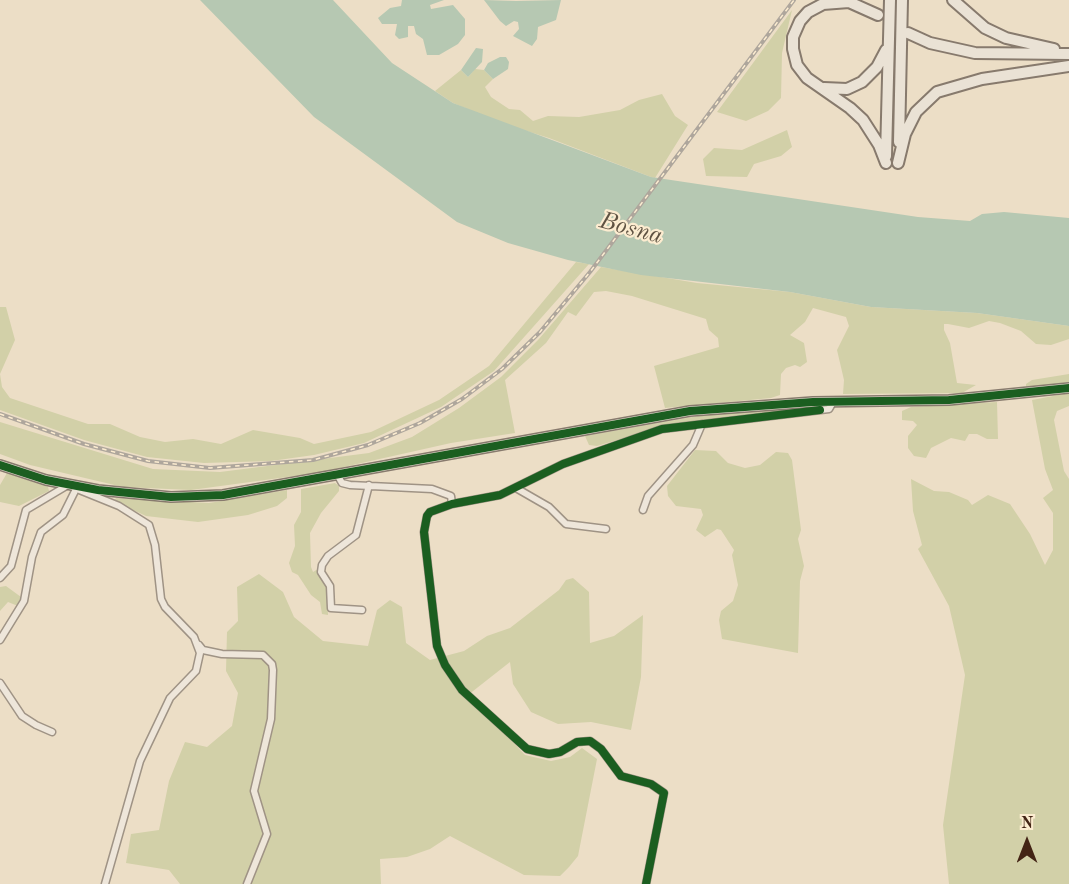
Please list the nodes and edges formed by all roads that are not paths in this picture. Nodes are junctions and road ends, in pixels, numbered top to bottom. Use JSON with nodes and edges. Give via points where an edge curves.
{"nodes":[{"id":1,"x":890,"y":0,"type":"edge"},
{"id":2,"x":902,"y":0,"type":"edge"},
{"id":3,"x":953,"y":0,"type":"edge"},
{"id":4,"x":878,"y":15,"type":"dead end"},
{"id":5,"x":889,"y":32,"type":"junction"},
{"id":6,"x":908,"y":33,"type":"dead end"},
{"id":7,"x":1069,"y":53,"type":"edge"},
{"id":8,"x":1069,"y":66,"type":"edge"},
{"id":9,"x":819,"y":86,"type":"junction"},
{"id":10,"x":1069,"y":388,"type":"edge"},
{"id":11,"x":833,"y":402,"type":"junction"},
{"id":12,"x":702,"y":424,"type":"junction"},
{"id":13,"x":0,"y":465,"type":"edge"},
{"id":14,"x":338,"y":476,"type":"junction"},
{"id":15,"x":369,"y":485,"type":"junction"},
{"id":16,"x":73,"y":486,"type":"junction"},
{"id":17,"x":516,"y":488,"type":"junction"},
{"id":18,"x":451,"y":496,"type":"junction"},
{"id":19,"x":469,"y":500,"type":"junction"},
{"id":20,"x":452,"y":504,"type":"junction"},
{"id":21,"x":643,"y":510,"type":"dead end"},
{"id":22,"x":606,"y":529,"type":"dead end"},
{"id":23,"x":0,"y":578,"type":"edge"},
{"id":24,"x":362,"y":610,"type":"dead end"},
{"id":25,"x":0,"y":640,"type":"edge"},
{"id":26,"x":197,"y":642,"type":"junction"},
{"id":27,"x":0,"y":683,"type":"edge"},
{"id":28,"x":52,"y":732,"type":"dead end"},
{"id":29,"x":105,"y":884,"type":"edge"},
{"id":30,"x":247,"y":884,"type":"edge"},
{"id":31,"x":646,"y":884,"type":"edge"}],
"edges":[{"from":1,"to":5,"type":"highway"},
{"from":2,"to":8,"type":"highway","via":[[898,163],[905,134],[916,112],[938,92],[982,79]]},
{"from":3,"to":7,"type":"highway","via":[[985,28],[1006,38]]},
{"from":4,"to":9,"type":"highway","via":[[854,3],[839,1],[818,6],[804,16],[793,37],[794,54],[803,74]]},
{"from":5,"to":9,"type":"highway","via":[[880,62],[865,80],[841,90]]},
{"from":5,"to":9,"type":"highway","via":[[886,163],[863,120]]},
{"from":6,"to":7,"type":"highway","via":[[930,43],[975,53]]},
{"from":10,"to":11,"type":"main road","via":[[949,400]]},
{"from":11,"to":12,"type":"street","via":[[829,409]]},
{"from":11,"to":14,"type":"main road","via":[[690,411]]},
{"from":12,"to":17,"type":"street","via":[[643,435],[563,464]]},
{"from":12,"to":21,"type":"street","via":[[693,445],[648,496]]},
{"from":13,"to":16,"type":"main road"},
{"from":14,"to":15,"type":"street","via":[[342,483]]},
{"from":14,"to":16,"type":"main road","via":[[196,496],[131,494]]},
{"from":15,"to":18,"type":"street","via":[[424,487]]},
{"from":15,"to":24,"type":"street","via":[[356,535],[328,556],[321,572],[330,586],[331,608]]},
{"from":16,"to":23,"type":"street","via":[[26,510],[10,566]]},
{"from":16,"to":25,"type":"street","via":[[63,515],[41,532],[24,601]]},
{"from":16,"to":26,"type":"street","via":[[119,506],[148,525],[155,545],[161,599]]},
{"from":17,"to":19,"type":"street","via":[[494,497]]},
{"from":17,"to":22,"type":"street","via":[[549,507],[566,524]]},
{"from":18,"to":19,"type":"street"},
{"from":18,"to":20,"type":"street"},
{"from":19,"to":20,"type":"street"},
{"from":20,"to":31,"type":"street","via":[[430,512],[425,524],[440,657],[462,690],[527,749],[549,754],[583,740],[590,741],[621,776],[661,789],[664,803]]},
{"from":26,"to":29,"type":"street","via":[[200,653],[196,671],[170,698],[140,761]]},
{"from":26,"to":30,"type":"street","via":[[203,650],[263,656],[272,664],[271,719],[254,791],[267,834]]},
{"from":27,"to":28,"type":"street","via":[[22,716]]}]}
